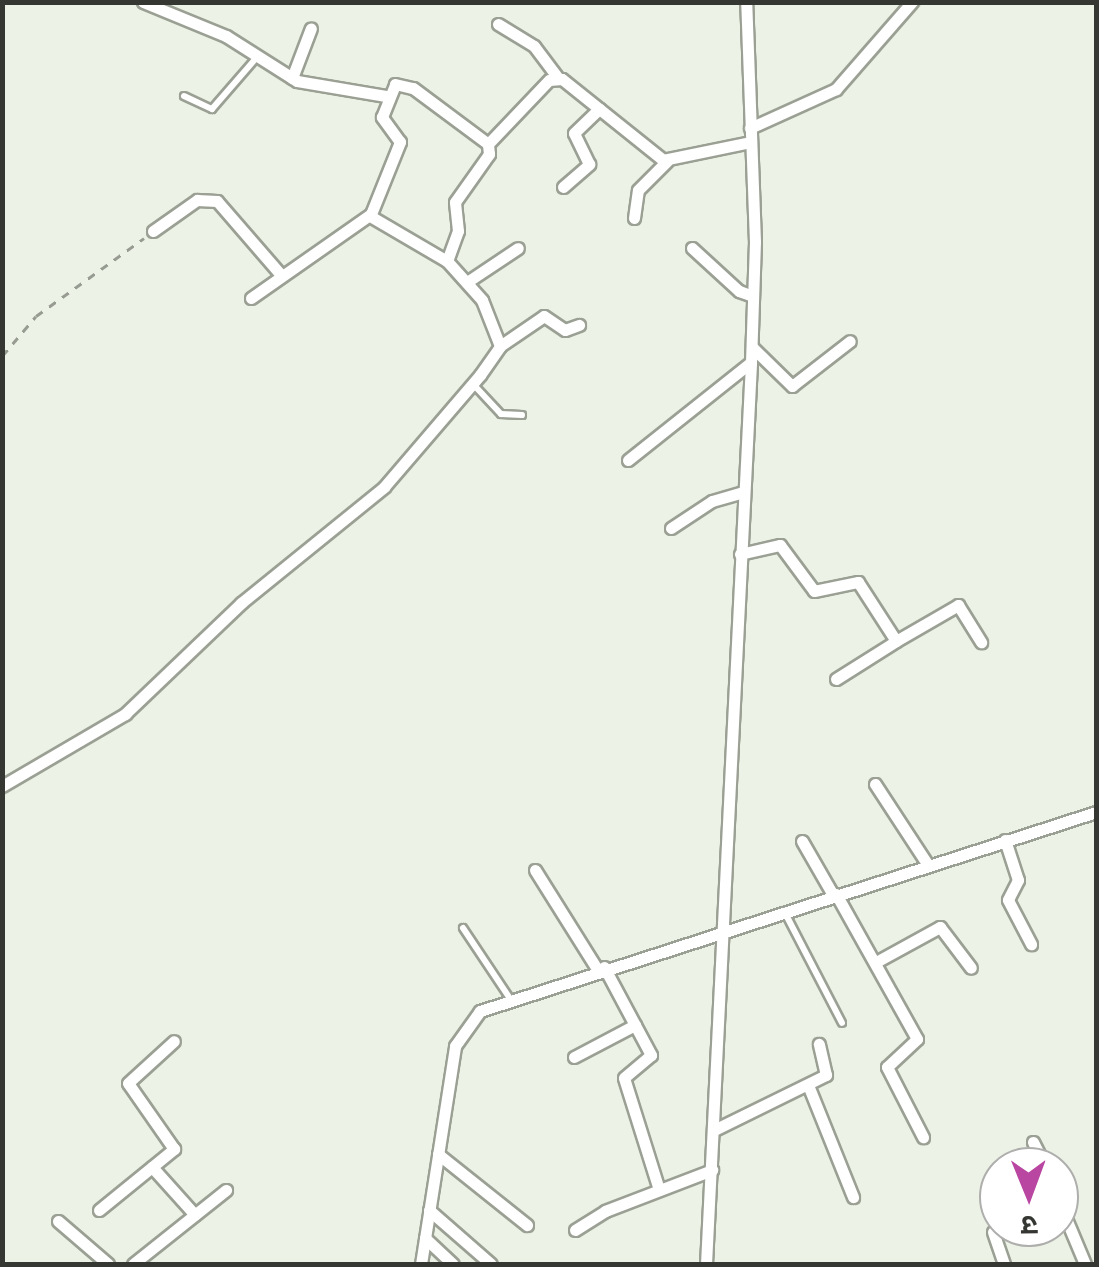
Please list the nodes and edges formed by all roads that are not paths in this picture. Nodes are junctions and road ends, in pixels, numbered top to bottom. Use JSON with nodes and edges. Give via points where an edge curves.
{"nodes":[{"id":1,"x":143,"y":2,"type":"edge"},
{"id":2,"x":746,"y":2,"type":"edge"},
{"id":3,"x":912,"y":2,"type":"edge"},
{"id":4,"x":498,"y":24,"type":"dead end"},
{"id":5,"x":311,"y":28,"type":"dead end"},
{"id":6,"x":257,"y":57,"type":"junction"},
{"id":7,"x":292,"y":78,"type":"junction"},
{"id":8,"x":558,"y":78,"type":"junction"},
{"id":9,"x":184,"y":96,"type":"dead end"},
{"id":10,"x":386,"y":96,"type":"junction"},
{"id":11,"x":599,"y":109,"type":"junction"},
{"id":12,"x":751,"y":135,"type":"junction"},
{"id":13,"x":488,"y":144,"type":"junction"},
{"id":14,"x":667,"y":160,"type":"junction"},
{"id":15,"x":563,"y":187,"type":"dead end"},
{"id":16,"x":370,"y":216,"type":"junction"},
{"id":17,"x":634,"y":218,"type":"dead end"},
{"id":18,"x":153,"y":232,"type":"road end"},
{"id":19,"x":518,"y":248,"type":"dead end"},
{"id":20,"x":692,"y":248,"type":"dead end"},
{"id":21,"x":447,"y":261,"type":"junction"},
{"id":22,"x":281,"y":275,"type":"junction"},
{"id":23,"x":467,"y":282,"type":"junction"},
{"id":24,"x":753,"y":296,"type":"junction"},
{"id":25,"x":252,"y":298,"type":"dead end"},
{"id":26,"x":579,"y":324,"type":"dead end"},
{"id":27,"x":850,"y":341,"type":"dead end"},
{"id":28,"x":500,"y":346,"type":"junction"},
{"id":29,"x":752,"y":347,"type":"junction"},
{"id":30,"x":751,"y":362,"type":"junction"},
{"id":31,"x":473,"y":384,"type":"junction"},
{"id":32,"x":522,"y":414,"type":"dead end"},
{"id":33,"x":628,"y":460,"type":"dead end"},
{"id":34,"x":744,"y":492,"type":"junction"},
{"id":35,"x":671,"y":528,"type":"dead end"},
{"id":36,"x":740,"y":554,"type":"junction"},
{"id":37,"x":896,"y":641,"type":"junction"},
{"id":38,"x":981,"y":642,"type":"dead end"},
{"id":39,"x":836,"y":679,"type":"dead end"},
{"id":40,"x":875,"y":784,"type":"dead end"},
{"id":41,"x":2,"y":786,"type":"edge"},
{"id":42,"x":1096,"y":812,"type":"edge"},
{"id":43,"x":1005,"y":840,"type":"junction"},
{"id":44,"x":802,"y":841,"type":"dead end"},
{"id":45,"x":926,"y":860,"type":"junction"},
{"id":46,"x":535,"y":870,"type":"dead end"},
{"id":47,"x":832,"y":891,"type":"junction"},
{"id":48,"x":784,"y":910,"type":"junction"},
{"id":49,"x":464,"y":928,"type":"dead end"},
{"id":50,"x":722,"y":930,"type":"junction"},
{"id":51,"x":1031,"y":944,"type":"dead end"},
{"id":52,"x":876,"y":962,"type":"junction"},
{"id":53,"x":596,"y":966,"type":"junction"},
{"id":54,"x":972,"y":968,"type":"dead end"},
{"id":55,"x":507,"y":994,"type":"junction"},
{"id":56,"x":842,"y":1023,"type":"dead end"},
{"id":57,"x":635,"y":1025,"type":"junction"},
{"id":58,"x":174,"y":1041,"type":"dead end"},
{"id":59,"x":818,"y":1044,"type":"dead end"},
{"id":60,"x":574,"y":1057,"type":"dead end"},
{"id":61,"x":808,"y":1085,"type":"junction"},
{"id":62,"x":714,"y":1130,"type":"junction"},
{"id":63,"x":924,"y":1137,"type":"dead end"},
{"id":64,"x":1032,"y":1142,"type":"dead end"},
{"id":65,"x":1035,"y":1147,"type":"edge"},
{"id":66,"x":438,"y":1154,"type":"junction"},
{"id":67,"x":152,"y":1166,"type":"junction"},
{"id":68,"x":712,"y":1170,"type":"junction"},
{"id":69,"x":226,"y":1190,"type":"dead end"},
{"id":70,"x":659,"y":1190,"type":"junction"},
{"id":71,"x":853,"y":1197,"type":"dead end"},
{"id":72,"x":99,"y":1210,"type":"dead end"},
{"id":73,"x":430,"y":1210,"type":"junction"},
{"id":74,"x":194,"y":1215,"type":"junction"},
{"id":75,"x":58,"y":1220,"type":"dead end"},
{"id":76,"x":526,"y":1226,"type":"dead end"},
{"id":77,"x":575,"y":1230,"type":"dead end"},
{"id":78,"x":425,"y":1238,"type":"junction"},
{"id":79,"x":108,"y":1264,"type":"edge"},
{"id":80,"x":133,"y":1264,"type":"edge"},
{"id":81,"x":421,"y":1264,"type":"edge"},
{"id":82,"x":453,"y":1264,"type":"edge"},
{"id":83,"x":491,"y":1264,"type":"edge"},
{"id":84,"x":706,"y":1264,"type":"edge"}],
"edges":[{"from":1,"to":6,"type":"street"},
{"from":2,"to":12,"type":"street"},
{"from":3,"to":12,"type":"street","via":[[836,89]]},
{"from":4,"to":8,"type":"street","via":[[534,46]]},
{"from":5,"to":7,"type":"street"},
{"from":6,"to":7,"type":"street"},
{"from":6,"to":9,"type":"lane","via":[[212,109]]},
{"from":7,"to":10,"type":"street"},
{"from":8,"to":11,"type":"street"},
{"from":8,"to":13,"type":"street"},
{"from":10,"to":13,"type":"street","via":[[403,83]]},
{"from":10,"to":16,"type":"street","via":[[382,117],[400,142]]},
{"from":11,"to":14,"type":"street"},
{"from":11,"to":15,"type":"street","via":[[574,132],[588,164]]},
{"from":12,"to":14,"type":"street"},
{"from":12,"to":24,"type":"street"},
{"from":13,"to":21,"type":"street","via":[[489,154],[455,202],[458,231]]},
{"from":14,"to":17,"type":"street","via":[[638,190]]},
{"from":16,"to":21,"type":"street"},
{"from":16,"to":22,"type":"street"},
{"from":18,"to":22,"type":"street","via":[[197,200],[217,202]]},
{"from":19,"to":23,"type":"street"},
{"from":20,"to":24,"type":"street"},
{"from":21,"to":23,"type":"street"},
{"from":22,"to":25,"type":"street"},
{"from":23,"to":28,"type":"street","via":[[488,311]]},
{"from":24,"to":29,"type":"street"},
{"from":26,"to":28,"type":"street","via":[[565,330],[544,316]]},
{"from":27,"to":29,"type":"street","via":[[792,386]]},
{"from":28,"to":31,"type":"street"},
{"from":29,"to":30,"type":"street"},
{"from":30,"to":33,"type":"street"},
{"from":30,"to":34,"type":"street"},
{"from":31,"to":32,"type":"lane","via":[[501,414]]},
{"from":31,"to":41,"type":"street","via":[[384,486],[242,603],[125,714]]},
{"from":34,"to":35,"type":"street","via":[[712,501]]},
{"from":34,"to":36,"type":"street"},
{"from":36,"to":37,"type":"street","via":[[780,545],[814,591],[858,582]]},
{"from":36,"to":50,"type":"street"},
{"from":37,"to":38,"type":"street","via":[[958,606]]},
{"from":37,"to":39,"type":"street"},
{"from":40,"to":45,"type":"street"},
{"from":42,"to":43,"type":"street"},
{"from":43,"to":45,"type":"street"},
{"from":43,"to":51,"type":"street","via":[[1018,880],[1007,897]]},
{"from":44,"to":47,"type":"street"},
{"from":45,"to":47,"type":"street"},
{"from":46,"to":53,"type":"street"},
{"from":47,"to":48,"type":"street"},
{"from":47,"to":52,"type":"street"},
{"from":48,"to":50,"type":"street"},
{"from":48,"to":56,"type":"lane"},
{"from":49,"to":55,"type":"lane"},
{"from":50,"to":53,"type":"street"},
{"from":50,"to":62,"type":"street"},
{"from":52,"to":54,"type":"street","via":[[940,927]]},
{"from":52,"to":63,"type":"street","via":[[917,1039],[887,1068]]},
{"from":53,"to":55,"type":"street"},
{"from":53,"to":57,"type":"street"},
{"from":55,"to":66,"type":"street","via":[[459,1032]]},
{"from":57,"to":60,"type":"street"},
{"from":57,"to":70,"type":"street","via":[[652,1057],[624,1078]]},
{"from":58,"to":67,"type":"street","via":[[128,1083],[174,1144]]},
{"from":59,"to":61,"type":"street","via":[[829,1070]]},
{"from":61,"to":62,"type":"street"},
{"from":61,"to":71,"type":"street"},
{"from":62,"to":68,"type":"street"},
{"from":64,"to":65,"type":"street"},
{"from":66,"to":73,"type":"street"},
{"from":66,"to":76,"type":"street"},
{"from":67,"to":72,"type":"street"},
{"from":67,"to":74,"type":"street"},
{"from":68,"to":70,"type":"street"},
{"from":68,"to":84,"type":"street"},
{"from":69,"to":74,"type":"street"},
{"from":70,"to":77,"type":"street"},
{"from":73,"to":78,"type":"street"},
{"from":73,"to":83,"type":"street"},
{"from":74,"to":80,"type":"street"},
{"from":75,"to":79,"type":"street"},
{"from":78,"to":81,"type":"street"},
{"from":78,"to":82,"type":"street"}]}
